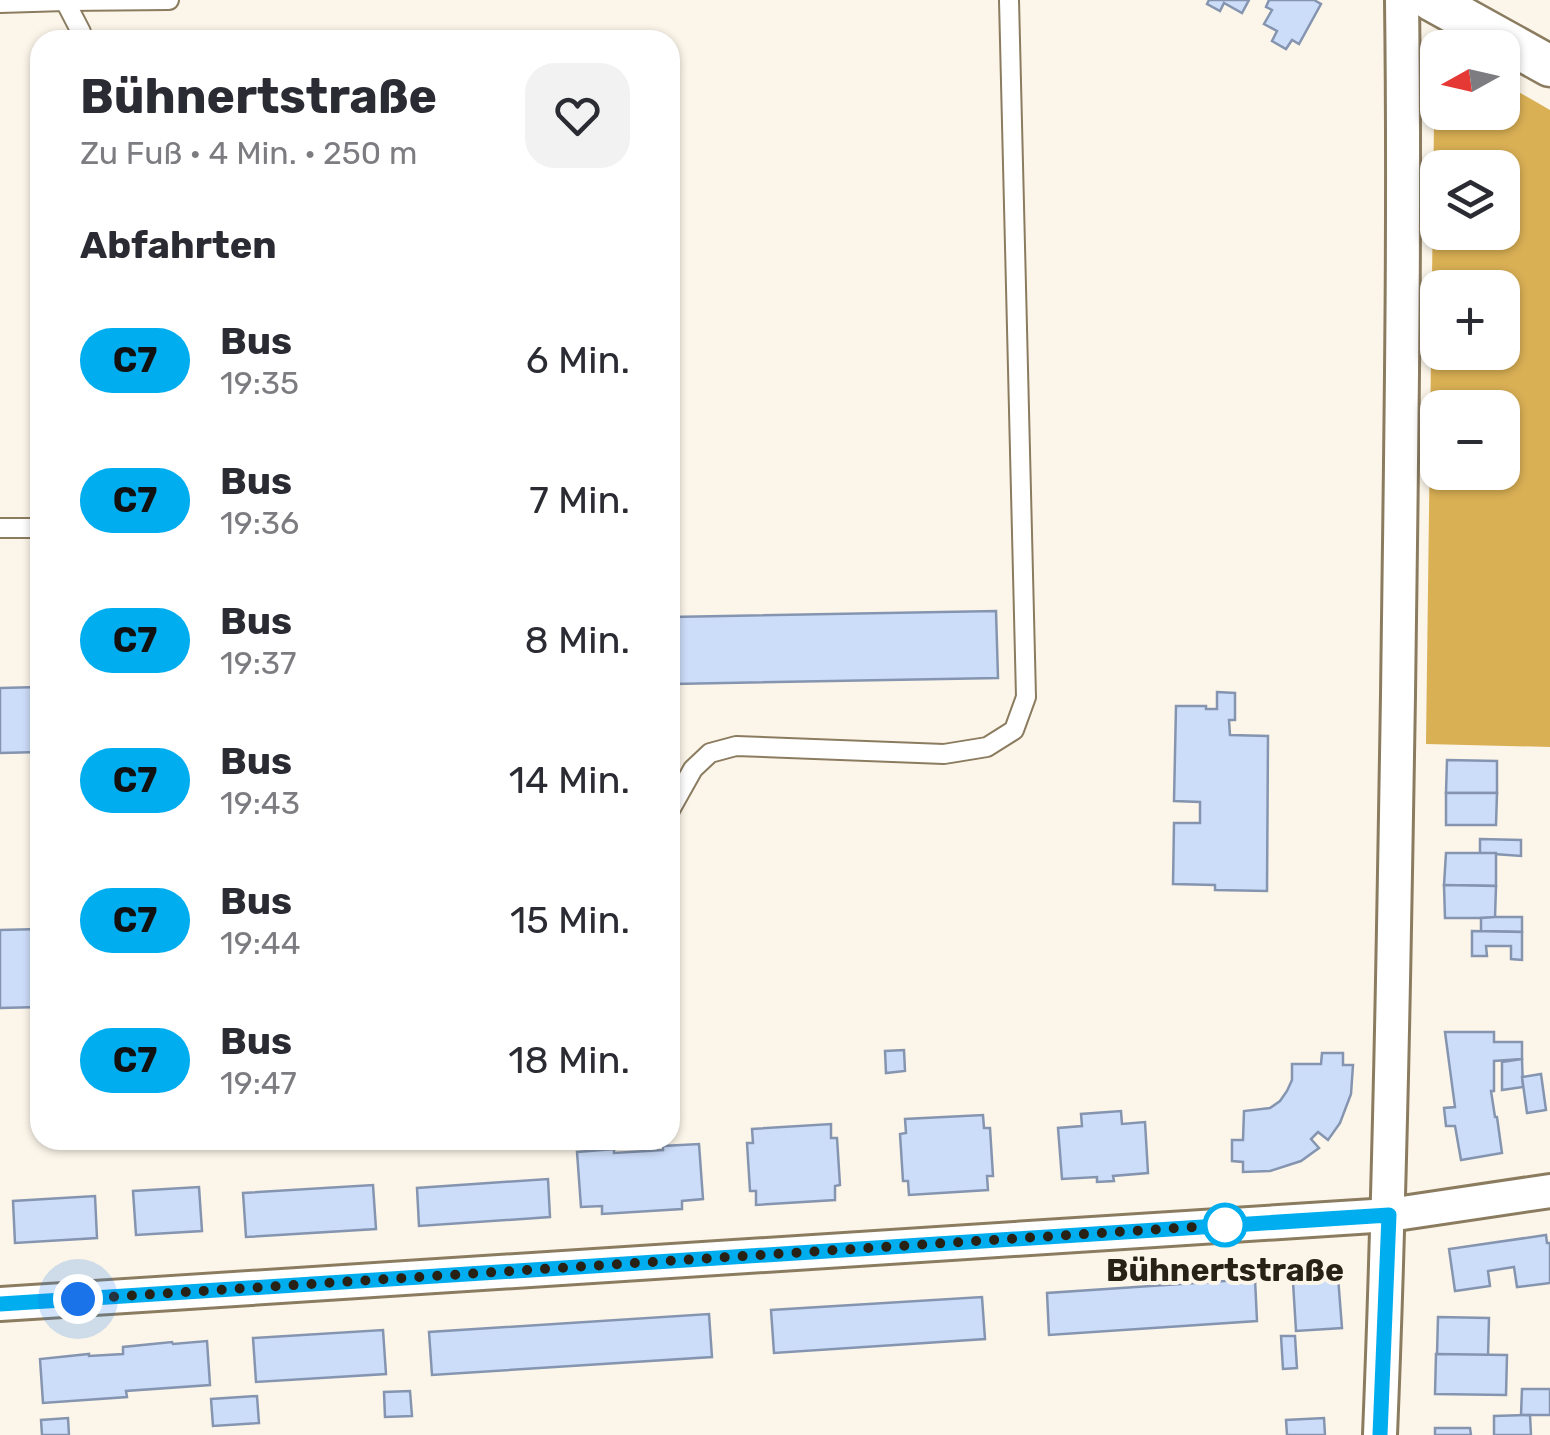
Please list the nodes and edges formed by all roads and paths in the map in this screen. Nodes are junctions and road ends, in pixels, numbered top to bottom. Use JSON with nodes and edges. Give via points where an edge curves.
{"nodes":[{"id":1,"x":168,"y":0,"type":"edge"},
{"id":2,"x":1009,"y":0,"type":"edge"},
{"id":3,"x":1402,"y":0,"type":"edge"},
{"id":4,"x":1431,"y":0,"type":"edge"},
{"id":5,"x":65,"y":1,"type":"edge"},
{"id":6,"x":0,"y":3,"type":"edge"},
{"id":7,"x":79,"y":30,"type":"edge"},
{"id":8,"x":1550,"y":66,"type":"edge"},
{"id":9,"x":0,"y":528,"type":"edge"},
{"id":10,"x":30,"y":528,"type":"edge"},
{"id":11,"x":680,"y":792,"type":"edge"},
{"id":12,"x":1550,"y":1190,"type":"edge"},
{"id":13,"x":1389,"y":1215,"type":"junction"},
{"id":14,"x":0,"y":1304,"type":"edge"},
{"id":15,"x":1380,"y":1435,"type":"edge"}],
"edges":[{"from":1,"to":5,"type":"lane"},
{"from":2,"to":11,"type":"lane","via":[[1026,697],[1014,730],[987,748],[944,754],[736,746],[710,753]]},
{"from":3,"to":13,"type":"street"},
{"from":4,"to":8,"type":"street"},
{"from":5,"to":6,"type":"lane"},
{"from":5,"to":7,"type":"lane"},
{"from":9,"to":10,"type":"lane"},
{"from":12,"to":13,"type":"street"},
{"from":13,"to":14,"type":"street"},
{"from":13,"to":15,"type":"street"}]}
